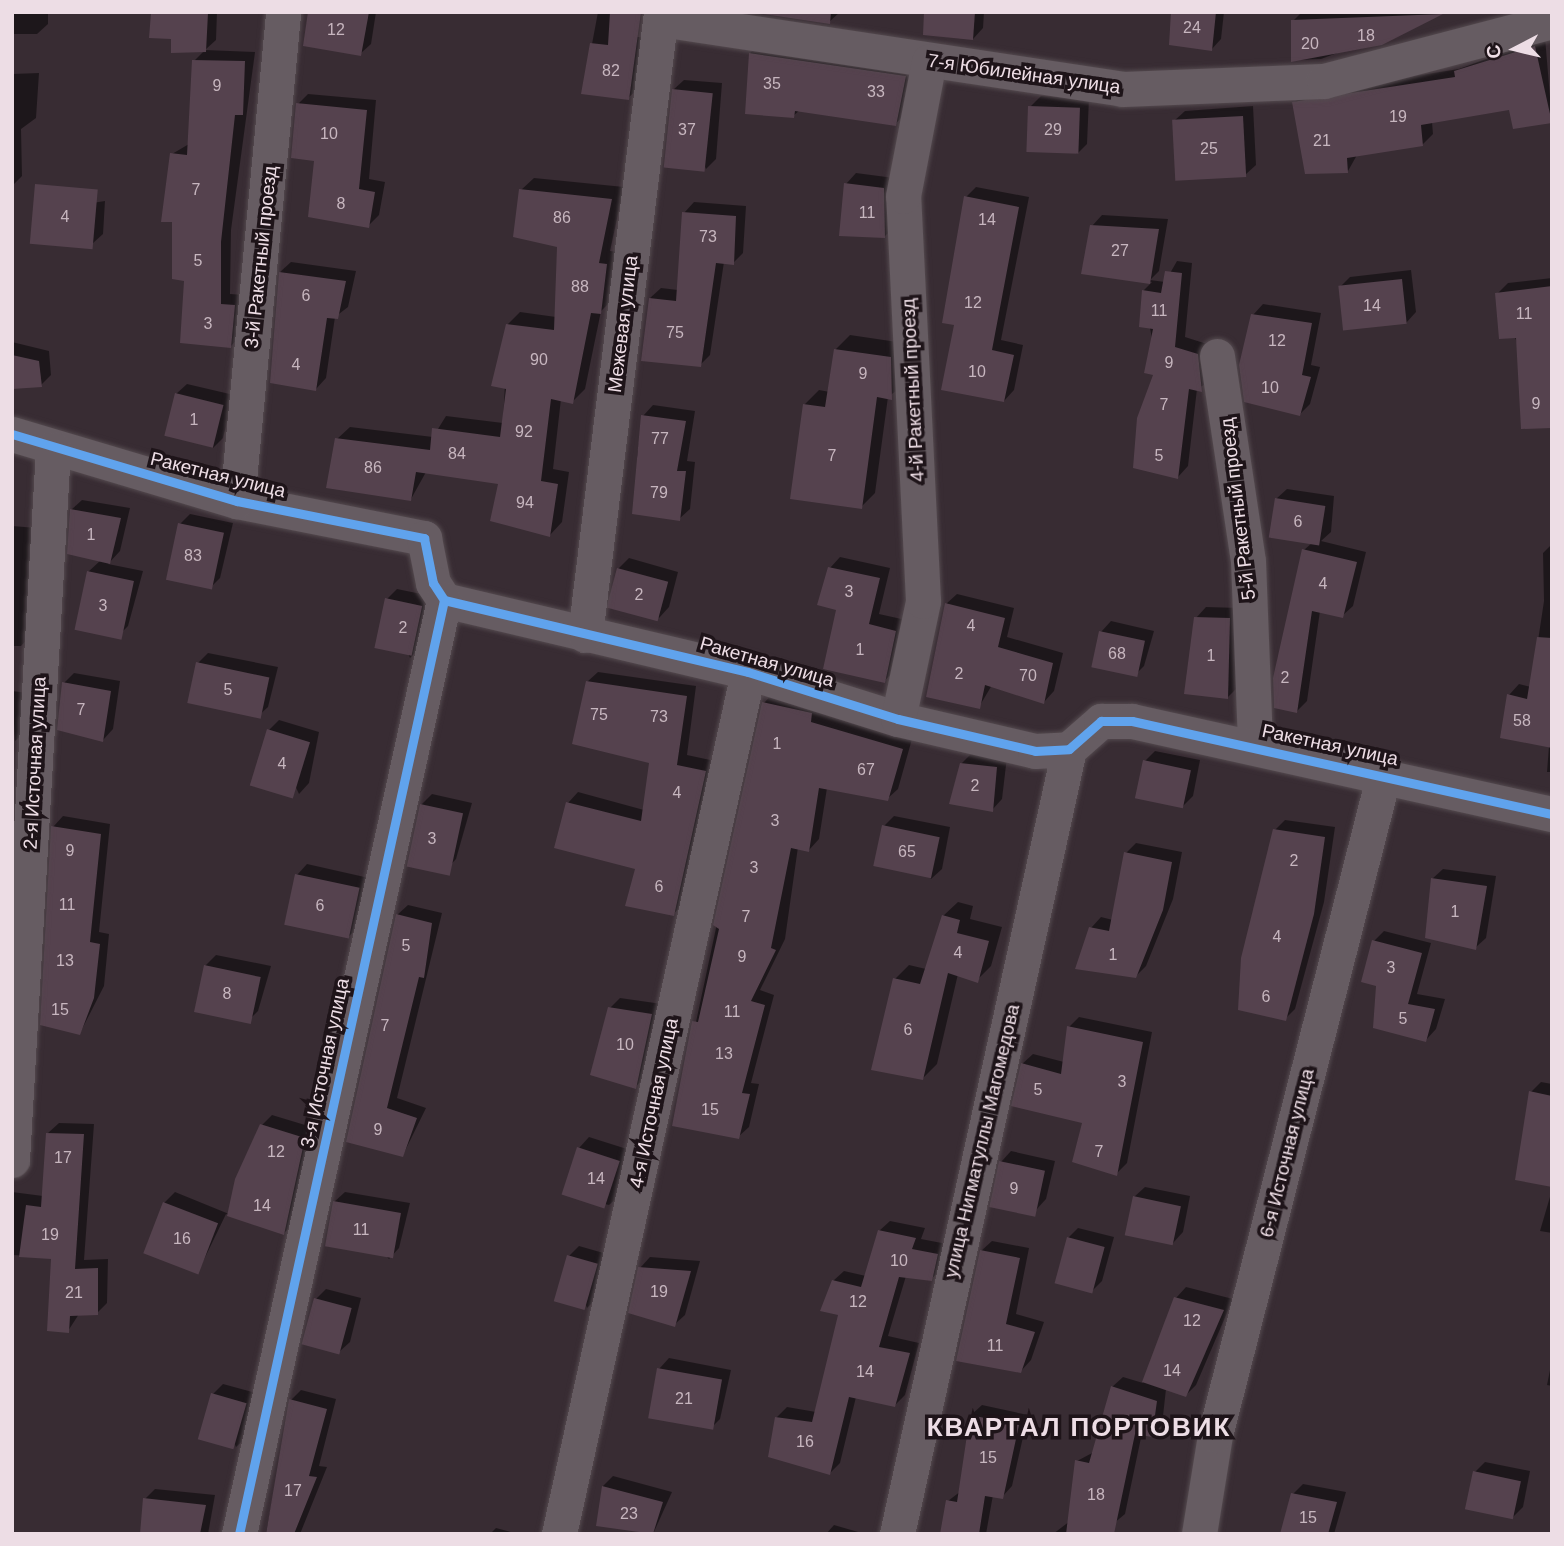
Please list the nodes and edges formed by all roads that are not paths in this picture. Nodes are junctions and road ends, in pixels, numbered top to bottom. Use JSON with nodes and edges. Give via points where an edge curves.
{"nodes":[{"id":1,"x":283,"y":12,"type":"edge"},
{"id":2,"x":661,"y":15,"type":"edge"},
{"id":3,"x":1552,"y":22,"type":"edge"},
{"id":4,"x":929,"y":61,"type":"junction"},
{"id":5,"x":1217,"y":356,"type":"dead end"},
{"id":6,"x":12,"y":434,"type":"edge"},
{"id":7,"x":52,"y":449,"type":"junction"},
{"id":8,"x":237,"y":501,"type":"junction"},
{"id":9,"x":444,"y":600,"type":"junction"},
{"id":10,"x":586,"y":635,"type":"junction"},
{"id":11,"x":748,"y":672,"type":"junction"},
{"id":12,"x":898,"y":719,"type":"junction"},
{"id":13,"x":1255,"y":747,"type":"junction"},
{"id":14,"x":1069,"y":749,"type":"junction"},
{"id":15,"x":1384,"y":774,"type":"junction"},
{"id":16,"x":1552,"y":814,"type":"edge"},
{"id":17,"x":12,"y":1160,"type":"edge"},
{"id":18,"x":239,"y":1534,"type":"edge"},
{"id":19,"x":559,"y":1534,"type":"edge"},
{"id":20,"x":897,"y":1534,"type":"edge"},
{"id":21,"x":1199,"y":1534,"type":"edge"}],
"edges":[{"from":1,"to":8,"type":"street","name":"3-й Ракетный проезд"},
{"from":2,"to":4,"type":"street","name":"7-я Юбилейная улица"},
{"from":2,"to":10,"type":"street","name":"Межевая улица"},
{"from":3,"to":4,"type":"street","name":"7-я Юбилейная улица","via":[[1324,81],[1122,89]]},
{"from":4,"to":12,"type":"street","name":"4-й Ракетный проезд","via":[[904,196],[923,601]]},
{"from":5,"to":13,"type":"street","name":"5-й Ракетный проезд","via":[[1248,561]]},
{"from":6,"to":7,"type":"street","name":"Ракетная улица"},
{"from":7,"to":8,"type":"street","name":"Ракетная улица"},
{"from":7,"to":17,"type":"street","name":"2-я Источная улица"},
{"from":8,"to":9,"type":"street","name":"Ракетная улица","via":[[424,538],[433,583]]},
{"from":9,"to":10,"type":"street","name":"Ракетная улица"},
{"from":9,"to":18,"type":"street","name":"3-я Источная улица"},
{"from":10,"to":11,"type":"street","name":"Ракетная улица"},
{"from":11,"to":12,"type":"street","name":"Ракетная улица"},
{"from":11,"to":19,"type":"street","name":"4-я Источная улица"},
{"from":12,"to":14,"type":"street","name":"Ракетная улица","via":[[1035,751]]},
{"from":13,"to":14,"type":"street","name":"Ракетная улица","via":[[1132,721],[1101,721]]},
{"from":13,"to":15,"type":"street","name":"Ракетная улица"},
{"from":14,"to":20,"type":"street","name":"улица Нигматуллы Магомедова"},
{"from":15,"to":16,"type":"street","name":"Ракетная улица"},
{"from":15,"to":21,"type":"street","name":"6-я Источная улица","via":[[1215,1435]]}]}
